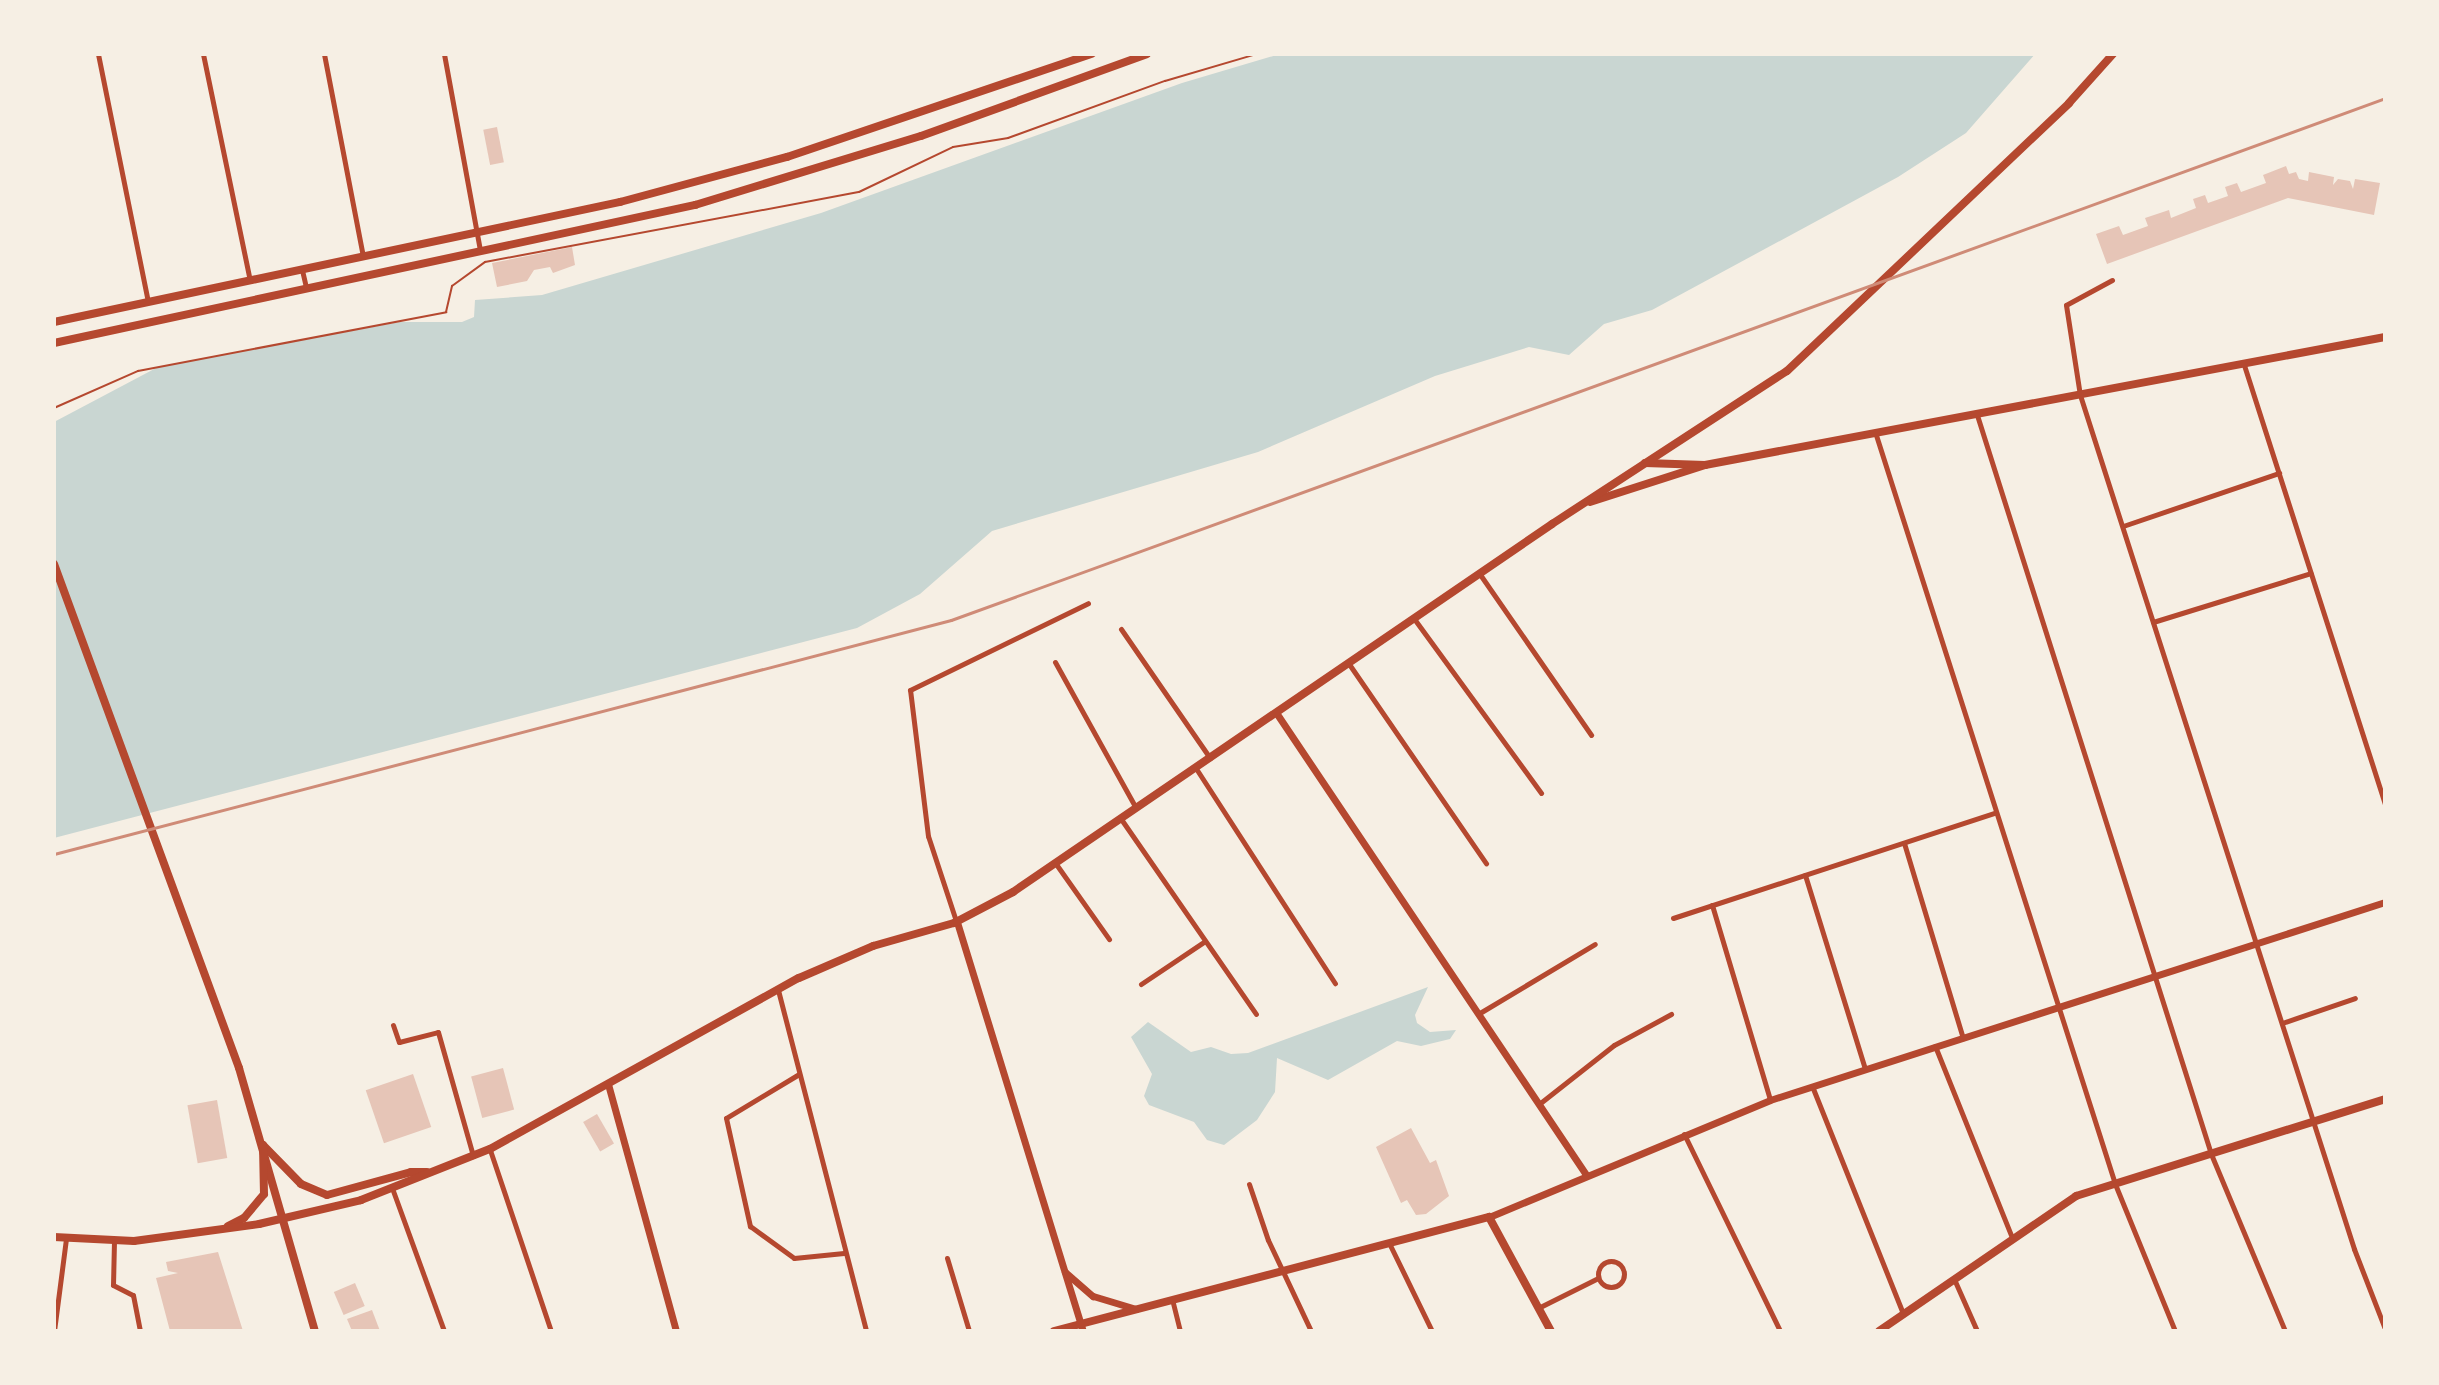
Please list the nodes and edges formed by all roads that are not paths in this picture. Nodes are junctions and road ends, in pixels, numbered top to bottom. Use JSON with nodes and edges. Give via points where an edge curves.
{"nodes":[{"id":1,"x":98,"y":54,"type":"edge"},
{"id":2,"x":203,"y":54,"type":"edge"},
{"id":3,"x":324,"y":54,"type":"edge"},
{"id":4,"x":444,"y":54,"type":"edge"},
{"id":5,"x":1092,"y":54,"type":"edge"},
{"id":6,"x":1147,"y":54,"type":"edge"},
{"id":7,"x":2113,"y":54,"type":"edge"},
{"id":8,"x":477,"y":233,"type":"junction"},
{"id":9,"x":480,"y":251,"type":"junction"},
{"id":10,"x":363,"y":257,"type":"junction"},
{"id":11,"x":302,"y":270,"type":"junction"},
{"id":12,"x":2112,"y":280,"type":"dead end"},
{"id":13,"x":250,"y":281,"type":"junction"},
{"id":14,"x":306,"y":289,"type":"junction"},
{"id":15,"x":148,"y":302,"type":"junction"},
{"id":16,"x":54,"y":322,"type":"edge"},
{"id":17,"x":2385,"y":337,"type":"edge"},
{"id":18,"x":57,"y":343,"type":"edge"},
{"id":19,"x":2244,"y":365,"type":"junction"},
{"id":20,"x":2080,"y":395,"type":"junction"},
{"id":21,"x":1977,"y":414,"type":"junction"},
{"id":22,"x":1876,"y":435,"type":"junction"},
{"id":23,"x":1645,"y":463,"type":"junction"},
{"id":24,"x":1705,"y":465,"type":"junction"},
{"id":25,"x":2279,"y":473,"type":"junction"},
{"id":26,"x":1582,"y":505,"type":"junction"},
{"id":27,"x":2123,"y":526,"type":"junction"},
{"id":28,"x":54,"y":564,"type":"edge"},
{"id":29,"x":1479,"y":573,"type":"junction"},
{"id":30,"x":2311,"y":573,"type":"junction"},
{"id":31,"x":1088,"y":603,"type":"dead end"},
{"id":32,"x":1415,"y":620,"type":"junction"},
{"id":33,"x":2153,"y":622,"type":"junction"},
{"id":34,"x":1121,"y":629,"type":"dead end"},
{"id":35,"x":1055,"y":662,"type":"dead end"},
{"id":36,"x":1349,"y":664,"type":"junction"},
{"id":37,"x":1277,"y":714,"type":"junction"},
{"id":38,"x":1591,"y":735,"type":"dead end"},
{"id":39,"x":1211,"y":759,"type":"junction"},
{"id":40,"x":1197,"y":770,"type":"junction"},
{"id":41,"x":1541,"y":793,"type":"dead end"},
{"id":42,"x":2385,"y":804,"type":"edge"},
{"id":43,"x":1137,"y":809,"type":"junction"},
{"id":44,"x":1995,"y":813,"type":"junction"},
{"id":45,"x":1121,"y":819,"type":"junction"},
{"id":46,"x":1904,"y":843,"type":"junction"},
{"id":47,"x":1486,"y":863,"type":"dead end"},
{"id":48,"x":1056,"y":864,"type":"junction"},
{"id":49,"x":1805,"y":875,"type":"junction"},
{"id":50,"x":2385,"y":902,"type":"edge"},
{"id":51,"x":1712,"y":905,"type":"junction"},
{"id":52,"x":1673,"y":918,"type":"dead end"},
{"id":53,"x":957,"y":922,"type":"junction"},
{"id":54,"x":1109,"y":939,"type":"dead end"},
{"id":55,"x":1205,"y":941,"type":"junction"},
{"id":56,"x":2255,"y":943,"type":"junction"},
{"id":57,"x":1595,"y":944,"type":"dead end"},
{"id":58,"x":2156,"y":975,"type":"junction"},
{"id":59,"x":1335,"y":983,"type":"dead end"},
{"id":60,"x":1141,"y":984,"type":"dead end"},
{"id":61,"x":778,"y":990,"type":"junction"},
{"id":62,"x":2355,"y":998,"type":"dead end"},
{"id":63,"x":2056,"y":1008,"type":"junction"},
{"id":64,"x":1256,"y":1014,"type":"dead end"},
{"id":65,"x":1478,"y":1014,"type":"junction"},
{"id":66,"x":1671,"y":1014,"type":"dead end"},
{"id":67,"x":2282,"y":1023,"type":"junction"},
{"id":68,"x":393,"y":1025,"type":"dead end"},
{"id":69,"x":1963,"y":1038,"type":"junction"},
{"id":70,"x":1935,"y":1046,"type":"junction"},
{"id":71,"x":1865,"y":1069,"type":"junction"},
{"id":72,"x":800,"y":1074,"type":"junction"},
{"id":73,"x":608,"y":1084,"type":"junction"},
{"id":74,"x":1812,"y":1086,"type":"junction"},
{"id":75,"x":2385,"y":1099,"type":"edge"},
{"id":76,"x":1770,"y":1100,"type":"junction"},
{"id":77,"x":1539,"y":1104,"type":"junction"},
{"id":78,"x":2312,"y":1120,"type":"junction"},
{"id":79,"x":1683,"y":1134,"type":"junction"},
{"id":80,"x":263,"y":1145,"type":"junction"},
{"id":81,"x":490,"y":1149,"type":"junction"},
{"id":82,"x":2211,"y":1154,"type":"junction"},
{"id":83,"x":474,"y":1157,"type":"junction"},
{"id":84,"x":434,"y":1172,"type":"junction"},
{"id":85,"x":1587,"y":1176,"type":"junction"},
{"id":86,"x":1249,"y":1184,"type":"dead end"},
{"id":87,"x":2115,"y":1184,"type":"junction"},
{"id":88,"x":392,"y":1188,"type":"junction"},
{"id":89,"x":1489,"y":1217,"type":"junction"},
{"id":90,"x":285,"y":1219,"type":"junction"},
{"id":91,"x":222,"y":1229,"type":"junction"},
{"id":92,"x":54,"y":1237,"type":"edge"},
{"id":93,"x":66,"y":1238,"type":"junction"},
{"id":94,"x":2012,"y":1238,"type":"junction"},
{"id":95,"x":114,"y":1240,"type":"junction"},
{"id":96,"x":1390,"y":1245,"type":"junction"},
{"id":97,"x":844,"y":1253,"type":"junction"},
{"id":98,"x":947,"y":1258,"type":"dead end"},
{"id":99,"x":1063,"y":1270,"type":"junction"},
{"id":100,"x":1281,"y":1271,"type":"junction"},
{"id":101,"x":1598,"y":1278,"type":"junction"},
{"id":102,"x":1954,"y":1279,"type":"junction"},
{"id":103,"x":1172,"y":1299,"type":"junction"},
{"id":104,"x":1540,"y":1307,"type":"junction"},
{"id":105,"x":1136,"y":1309,"type":"junction"},
{"id":106,"x":1903,"y":1314,"type":"junction"},
{"id":107,"x":1082,"y":1328,"type":"edge"},
{"id":108,"x":2385,"y":1329,"type":"edge"},
{"id":109,"x":54,"y":1331,"type":"edge"},
{"id":110,"x":140,"y":1331,"type":"edge"},
{"id":111,"x":315,"y":1331,"type":"edge"},
{"id":112,"x":444,"y":1331,"type":"edge"},
{"id":113,"x":551,"y":1331,"type":"edge"},
{"id":114,"x":676,"y":1331,"type":"edge"},
{"id":115,"x":866,"y":1331,"type":"edge"},
{"id":116,"x":969,"y":1331,"type":"edge"},
{"id":117,"x":1054,"y":1331,"type":"edge"},
{"id":118,"x":1180,"y":1331,"type":"edge"},
{"id":119,"x":1311,"y":1331,"type":"edge"},
{"id":120,"x":1432,"y":1331,"type":"edge"},
{"id":121,"x":1551,"y":1331,"type":"edge"},
{"id":122,"x":1780,"y":1331,"type":"edge"},
{"id":123,"x":1879,"y":1331,"type":"edge"},
{"id":124,"x":1977,"y":1331,"type":"edge"},
{"id":125,"x":2175,"y":1331,"type":"edge"},
{"id":126,"x":2285,"y":1331,"type":"edge"}],
"edges":[{"from":1,"to":15,"type":"street"},
{"from":2,"to":13,"type":"street"},
{"from":3,"to":10,"type":"street"},
{"from":4,"to":8,"type":"street"},
{"from":5,"to":8,"type":"main road","via":[[787,157]]},
{"from":6,"to":9,"type":"main road","via":[[789,179]]},
{"from":7,"to":23,"type":"main road","via":[[2069,103],[1787,371]]},
{"from":8,"to":9,"type":"street"},
{"from":8,"to":10,"type":"main road"},
{"from":9,"to":14,"type":"main road"},
{"from":10,"to":11,"type":"main road"},
{"from":11,"to":13,"type":"main road"},
{"from":11,"to":14,"type":"street"},
{"from":12,"to":20,"type":"street","via":[[2066,305]]},
{"from":13,"to":15,"type":"main road"},
{"from":14,"to":18,"type":"main road"},
{"from":15,"to":16,"type":"main road"},
{"from":17,"to":19,"type":"main road"},
{"from":19,"to":20,"type":"main road"},
{"from":19,"to":25,"type":"street"},
{"from":20,"to":21,"type":"main road"},
{"from":20,"to":27,"type":"street"},
{"from":21,"to":22,"type":"main road"},
{"from":21,"to":58,"type":"street"},
{"from":22,"to":24,"type":"main road"},
{"from":22,"to":44,"type":"street"},
{"from":23,"to":24,"type":"main road"},
{"from":23,"to":26,"type":"main road"},
{"from":24,"to":26,"type":"main road"},
{"from":25,"to":27,"type":"street"},
{"from":25,"to":30,"type":"street"},
{"from":26,"to":29,"type":"main road"},
{"from":27,"to":33,"type":"street"},
{"from":28,"to":80,"type":"main road"},
{"from":29,"to":32,"type":"main road"},
{"from":29,"to":38,"type":"street"},
{"from":30,"to":33,"type":"street"},
{"from":30,"to":42,"type":"street"},
{"from":31,"to":53,"type":"street","via":[[910,690],[928,836]]},
{"from":32,"to":36,"type":"main road"},
{"from":32,"to":41,"type":"street"},
{"from":33,"to":56,"type":"street"},
{"from":34,"to":39,"type":"street"},
{"from":35,"to":43,"type":"street"},
{"from":36,"to":37,"type":"main road"},
{"from":36,"to":47,"type":"street"},
{"from":37,"to":39,"type":"main road"},
{"from":37,"to":65,"type":"street"},
{"from":39,"to":40,"type":"main road"},
{"from":40,"to":43,"type":"main road"},
{"from":40,"to":59,"type":"street"},
{"from":43,"to":45,"type":"main road"},
{"from":44,"to":46,"type":"street"},
{"from":44,"to":63,"type":"street"},
{"from":45,"to":48,"type":"main road"},
{"from":45,"to":55,"type":"street"},
{"from":46,"to":49,"type":"street"},
{"from":46,"to":69,"type":"street"},
{"from":48,"to":53,"type":"main road"},
{"from":48,"to":54,"type":"street"},
{"from":49,"to":51,"type":"street"},
{"from":49,"to":71,"type":"street"},
{"from":50,"to":56,"type":"street"},
{"from":51,"to":52,"type":"street"},
{"from":51,"to":76,"type":"street"},
{"from":53,"to":61,"type":"main road","via":[[873,946]]},
{"from":53,"to":99,"type":"street"},
{"from":55,"to":60,"type":"street"},
{"from":55,"to":64,"type":"street"},
{"from":56,"to":58,"type":"street"},
{"from":56,"to":67,"type":"street"},
{"from":57,"to":65,"type":"street"},
{"from":58,"to":63,"type":"street"},
{"from":58,"to":82,"type":"street"},
{"from":61,"to":72,"type":"street"},
{"from":61,"to":73,"type":"main road"},
{"from":62,"to":67,"type":"street"},
{"from":63,"to":69,"type":"street"},
{"from":63,"to":87,"type":"street"},
{"from":65,"to":77,"type":"street"},
{"from":66,"to":77,"type":"street","via":[[1614,1045]]},
{"from":67,"to":78,"type":"street"},
{"from":68,"to":83,"type":"street","via":[[399,1042],[438,1032]]},
{"from":69,"to":70,"type":"street"},
{"from":70,"to":71,"type":"street"},
{"from":70,"to":94,"type":"street"},
{"from":71,"to":74,"type":"street"},
{"from":72,"to":97,"type":"street"},
{"from":72,"to":97,"type":"street","via":[[726,1118],[750,1226],[794,1258]]},
{"from":73,"to":81,"type":"main road"},
{"from":73,"to":114,"type":"street"},
{"from":74,"to":76,"type":"street"},
{"from":74,"to":106,"type":"street"},
{"from":75,"to":78,"type":"main road"},
{"from":76,"to":79,"type":"street"},
{"from":77,"to":85,"type":"street"},
{"from":78,"to":82,"type":"main road"},
{"from":78,"to":108,"type":"street"},
{"from":79,"to":85,"type":"street"},
{"from":79,"to":122,"type":"street"},
{"from":80,"to":84,"type":"main road","via":[[301,1184],[327,1195],[411,1172]]},
{"from":80,"to":90,"type":"main road"},
{"from":80,"to":91,"type":"main road","via":[[264,1194],[244,1218]]},
{"from":81,"to":83,"type":"main road"},
{"from":81,"to":113,"type":"street"},
{"from":82,"to":87,"type":"main road"},
{"from":82,"to":126,"type":"street"},
{"from":83,"to":84,"type":"main road"},
{"from":84,"to":88,"type":"main road"},
{"from":85,"to":89,"type":"street"},
{"from":86,"to":100,"type":"street"},
{"from":87,"to":94,"type":"main road","via":[[2076,1196]]},
{"from":87,"to":125,"type":"street"},
{"from":88,"to":90,"type":"main road"},
{"from":88,"to":112,"type":"street"},
{"from":89,"to":96,"type":"main road"},
{"from":89,"to":104,"type":"main road"},
{"from":90,"to":91,"type":"main road"},
{"from":90,"to":111,"type":"main road"},
{"from":91,"to":95,"type":"main road"},
{"from":92,"to":93,"type":"main road"},
{"from":93,"to":95,"type":"main road"},
{"from":93,"to":109,"type":"street"},
{"from":94,"to":102,"type":"main road"},
{"from":95,"to":110,"type":"street","via":[[113,1285],[133,1295],[140,1309]]},
{"from":96,"to":100,"type":"main road"},
{"from":96,"to":120,"type":"street"},
{"from":97,"to":115,"type":"street"},
{"from":98,"to":116,"type":"street"},
{"from":99,"to":105,"type":"street","via":[[1093,1296]]},
{"from":99,"to":107,"type":"street"},
{"from":100,"to":103,"type":"main road"},
{"from":100,"to":119,"type":"street"},
{"from":101,"to":101,"type":"street","via":[[1602,1285],[1618,1285],[1624,1270],[1611,1260],[1603,1263]]},
{"from":101,"to":104,"type":"street"},
{"from":102,"to":106,"type":"main road"},
{"from":102,"to":124,"type":"street"},
{"from":103,"to":105,"type":"main road"},
{"from":103,"to":118,"type":"street"},
{"from":104,"to":121,"type":"main road"},
{"from":105,"to":107,"type":"main road"},
{"from":106,"to":123,"type":"main road"},
{"from":107,"to":117,"type":"main road"}]}
